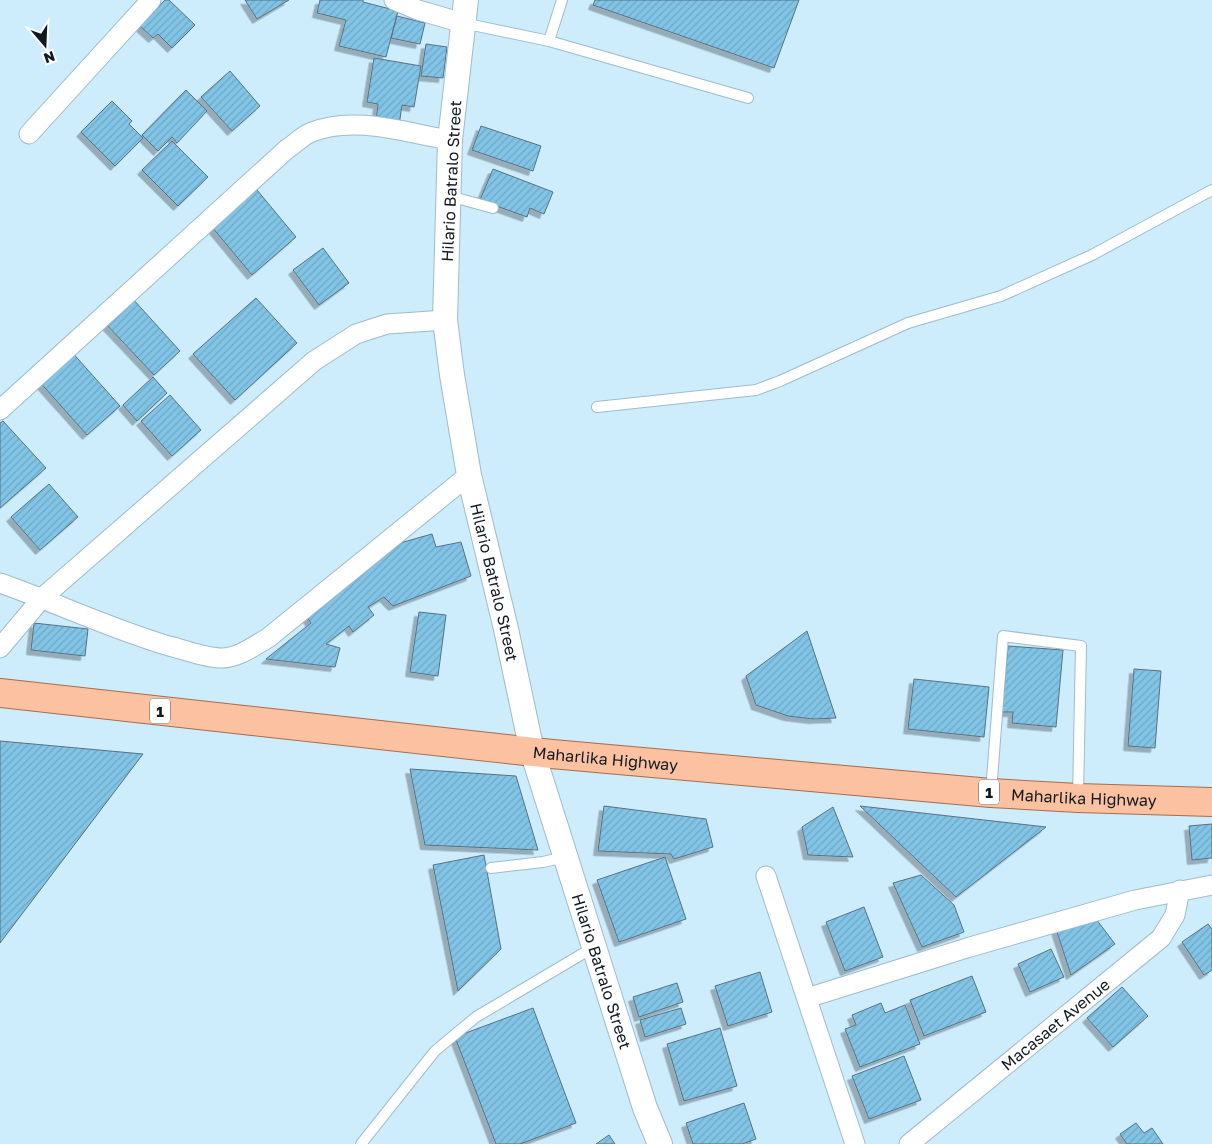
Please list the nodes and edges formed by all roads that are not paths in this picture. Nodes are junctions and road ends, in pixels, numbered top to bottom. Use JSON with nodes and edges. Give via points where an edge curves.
{"nodes":[{"id":1,"x":151,"y":0,"type":"edge"},
{"id":2,"x":394,"y":0,"type":"edge"},
{"id":3,"x":466,"y":0,"type":"edge"},
{"id":4,"x":562,"y":0,"type":"edge"},
{"id":5,"x":463,"y":23,"type":"junction"},
{"id":6,"x":549,"y":41,"type":"junction"},
{"id":7,"x":748,"y":98,"type":"dead end"},
{"id":8,"x":29,"y":134,"type":"dead end"},
{"id":9,"x":450,"y":140,"type":"junction"},
{"id":10,"x":1212,"y":190,"type":"edge"},
{"id":11,"x":449,"y":196,"type":"junction"},
{"id":12,"x":493,"y":208,"type":"dead end"},
{"id":13,"x":444,"y":320,"type":"junction"},
{"id":14,"x":597,"y":407,"type":"dead end"},
{"id":15,"x":0,"y":410,"type":"edge"},
{"id":16,"x":469,"y":475,"type":"junction"},
{"id":17,"x":0,"y":583,"type":"edge"},
{"id":18,"x":42,"y":598,"type":"junction"},
{"id":19,"x":0,"y":648,"type":"edge"},
{"id":20,"x":0,"y":693,"type":"edge"},
{"id":21,"x":532,"y":751,"type":"junction"},
{"id":22,"x":991,"y":793,"type":"junction"},
{"id":23,"x":1078,"y":798,"type":"junction"},
{"id":24,"x":1212,"y":802,"type":"edge"},
{"id":25,"x":566,"y":857,"type":"junction"},
{"id":26,"x":491,"y":868,"type":"dead end"},
{"id":27,"x":766,"y":876,"type":"dead end"},
{"id":28,"x":1212,"y":885,"type":"edge"},
{"id":29,"x":1180,"y":890,"type":"junction"},
{"id":30,"x":594,"y":947,"type":"junction"},
{"id":31,"x":807,"y":998,"type":"junction"},
{"id":32,"x":361,"y":1144,"type":"edge"},
{"id":33,"x":660,"y":1144,"type":"edge"},
{"id":34,"x":855,"y":1144,"type":"edge"},
{"id":35,"x":909,"y":1144,"type":"edge"}],
"edges":[{"from":1,"to":8,"type":"street"},
{"from":2,"to":5,"type":"street"},
{"from":3,"to":5,"type":"street","name":"Hilario Batralo Street"},
{"from":4,"to":6,"type":"lane"},
{"from":5,"to":6,"type":"lane"},
{"from":5,"to":9,"type":"street","name":"Hilario Batralo Street"},
{"from":6,"to":7,"type":"lane"},
{"from":9,"to":11,"type":"street","name":"Hilario Batralo Street"},
{"from":9,"to":15,"type":"street","via":[[364,125],[339,125],[311,132],[287,149]]},
{"from":10,"to":14,"type":"lane","via":[[1092,255],[1001,296],[908,323],[756,390]]},
{"from":11,"to":12,"type":"lane"},
{"from":11,"to":13,"type":"street","name":"Hilario Batralo Street"},
{"from":13,"to":16,"type":"street","name":"Hilario Batralo Street"},
{"from":13,"to":18,"type":"street","via":[[379,326],[356,334],[314,361]]},
{"from":16,"to":18,"type":"street","via":[[268,638],[243,652],[223,658],[128,634]]},
{"from":16,"to":21,"type":"street","name":"Hilario Batralo Street"},
{"from":17,"to":18,"type":"street"},
{"from":18,"to":19,"type":"street"},
{"from":20,"to":21,"type":"main road","name":"Maharlika Highway","number":"1"},
{"from":21,"to":22,"type":"main road","name":"Maharlika Highway","number":"1"},
{"from":21,"to":25,"type":"street","name":"Hilario Batralo Street"},
{"from":22,"to":23,"type":"main road","name":"Maharlika Highway","number":"1"},
{"from":22,"to":23,"type":"lane","via":[[1003,636],[1081,646]]},
{"from":23,"to":24,"type":"main road","name":"Maharlika Highway","number":"1"},
{"from":25,"to":26,"type":"lane"},
{"from":25,"to":30,"type":"street","name":"Hilario Batralo Street"},
{"from":27,"to":31,"type":"street"},
{"from":28,"to":29,"type":"street"},
{"from":29,"to":31,"type":"street","via":[[997,939]]},
{"from":29,"to":35,"type":"street","name":"Macasaet Avenue","via":[[1175,915],[1161,938]]},
{"from":30,"to":32,"type":"lane","via":[[476,1017],[435,1051]]},
{"from":30,"to":33,"type":"street","name":"Hilario Batralo Street","via":[[645,1108]]},
{"from":31,"to":34,"type":"street"}]}
